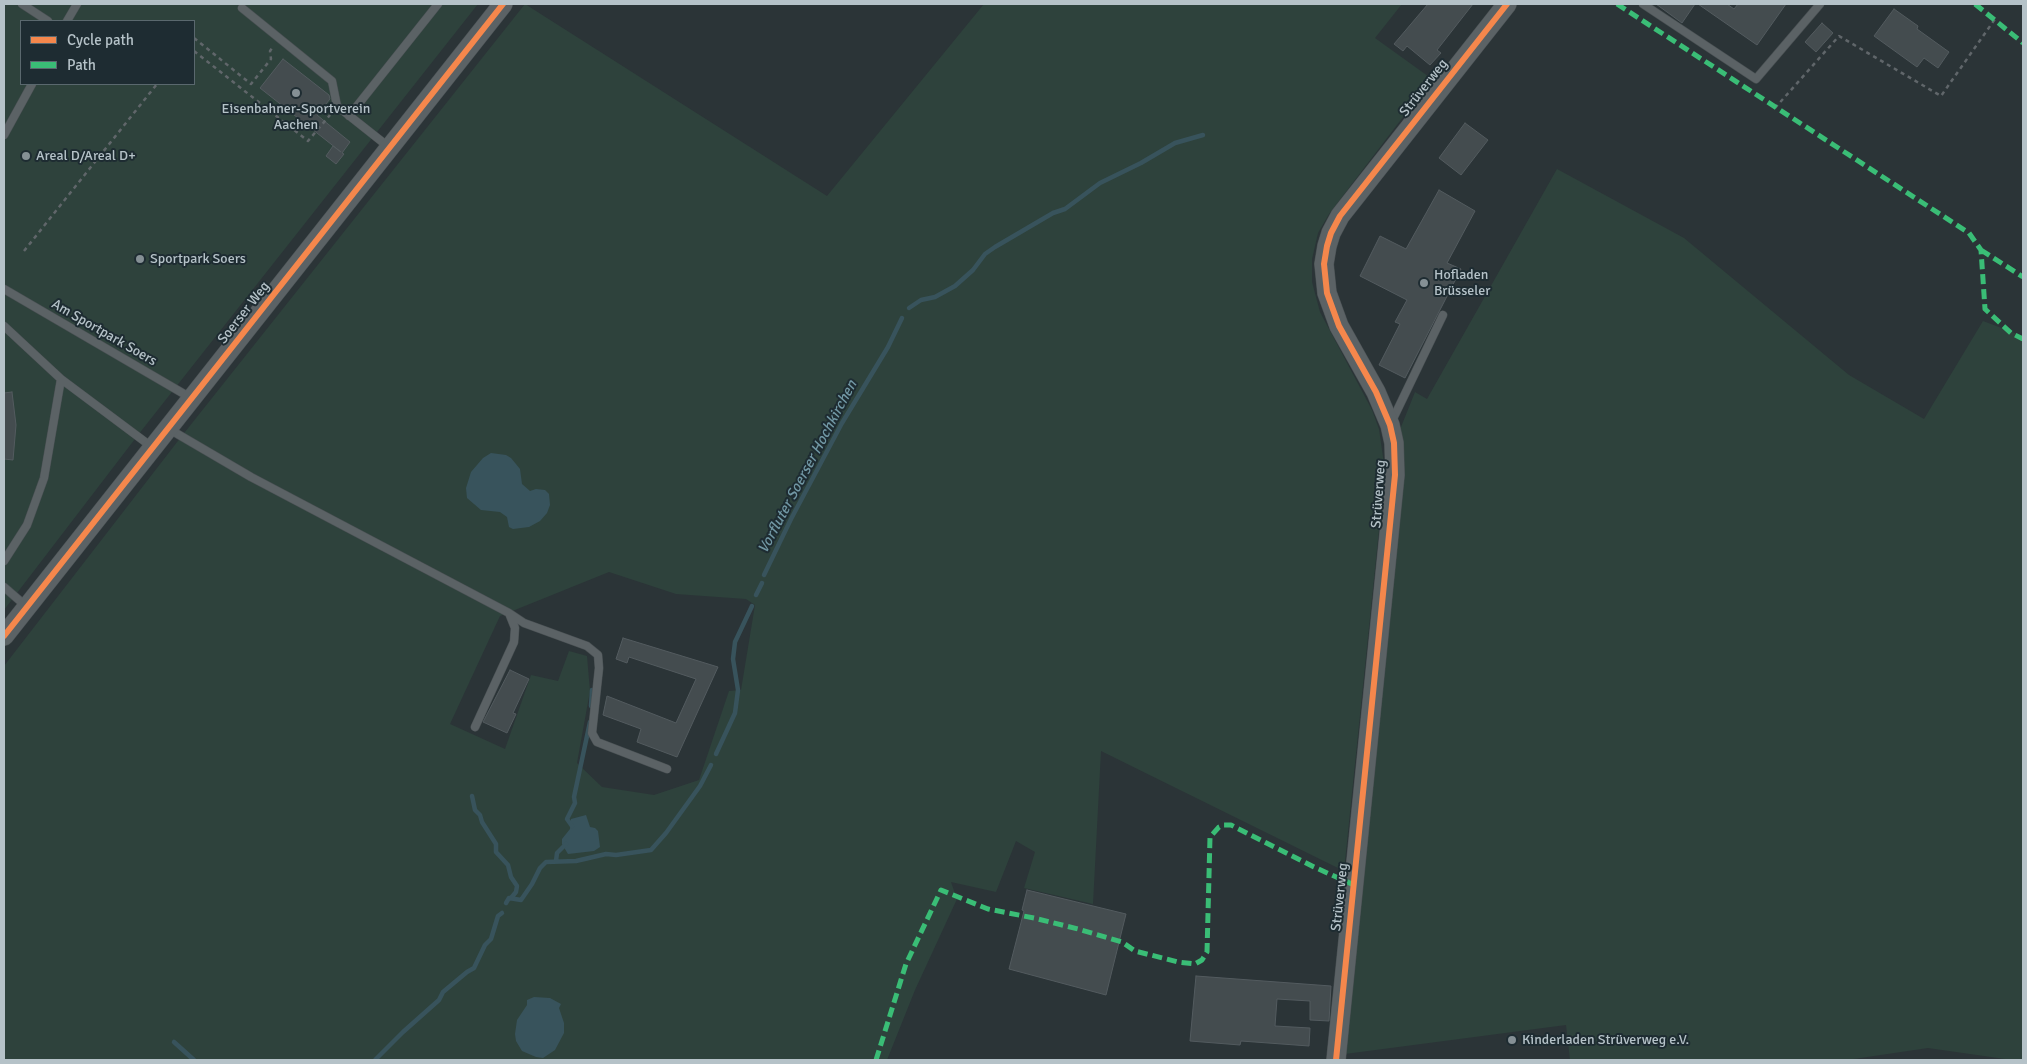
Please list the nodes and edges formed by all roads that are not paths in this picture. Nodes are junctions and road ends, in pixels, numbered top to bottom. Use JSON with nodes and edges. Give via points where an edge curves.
{"nodes":[{"id":1,"x":22,"y":4,"type":"edge"},
{"id":2,"x":77,"y":4,"type":"edge"},
{"id":3,"x":438,"y":4,"type":"edge"},
{"id":4,"x":503,"y":4,"type":"edge"},
{"id":5,"x":1507,"y":4,"type":"edge"},
{"id":6,"x":1643,"y":4,"type":"edge"},
{"id":7,"x":1820,"y":4,"type":"edge"},
{"id":8,"x":242,"y":8,"type":"dead end"},
{"id":9,"x":46,"y":20,"type":"edge"},
{"id":10,"x":68,"y":20,"type":"edge"},
{"id":11,"x":31,"y":85,"type":"edge"},
{"id":12,"x":349,"y":116,"type":"junction"},
{"id":13,"x":4,"y":135,"type":"edge"},
{"id":14,"x":390,"y":148,"type":"junction"},
{"id":15,"x":4,"y":289,"type":"edge"},
{"id":16,"x":1442,"y":315,"type":"dead end"},
{"id":17,"x":4,"y":326,"type":"edge"},
{"id":18,"x":61,"y":379,"type":"junction"},
{"id":19,"x":191,"y":398,"type":"junction"},
{"id":20,"x":1390,"y":425,"type":"junction"},
{"id":21,"x":168,"y":428,"type":"junction"},
{"id":22,"x":152,"y":448,"type":"junction"},
{"id":23,"x":4,"y":561,"type":"edge"},
{"id":24,"x":4,"y":587,"type":"edge"},
{"id":25,"x":27,"y":607,"type":"junction"},
{"id":26,"x":509,"y":613,"type":"junction"},
{"id":27,"x":4,"y":636,"type":"edge"},
{"id":28,"x":474,"y":727,"type":"dead end"},
{"id":29,"x":668,"y":769,"type":"dead end"},
{"id":30,"x":1336,"y":1060,"type":"edge"}],
"edges":[{"from":1,"to":9,"type":"lane"},
{"from":2,"to":10,"type":"lane"},
{"from":3,"to":12,"type":"lane"},
{"from":4,"to":14,"type":"street","name":"Soerser Weg"},
{"from":5,"to":20,"type":"street","name":"Strüverweg","via":[[1340,216],[1327,246],[1325,279],[1331,308]]},
{"from":6,"to":7,"type":"lane","via":[[1756,79]]},
{"from":8,"to":12,"type":"lane","via":[[332,81],[337,106]]},
{"from":11,"to":13,"type":"lane"},
{"from":12,"to":14,"type":"lane"},
{"from":14,"to":19,"type":"street","name":"Soerser Weg"},
{"from":15,"to":19,"type":"lane","name":"Am Sportpark Soers"},
{"from":16,"to":20,"type":"lane"},
{"from":17,"to":18,"type":"lane"},
{"from":18,"to":22,"type":"lane"},
{"from":18,"to":23,"type":"lane","via":[[44,478],[28,525]]},
{"from":19,"to":21,"type":"street","name":"Soerser Weg"},
{"from":20,"to":30,"type":"street","name":"Strüverweg","via":[[1395,475]]},
{"from":21,"to":22,"type":"street","name":"Soerser Weg"},
{"from":21,"to":26,"type":"lane","via":[[251,477]]},
{"from":22,"to":25,"type":"street","name":"Soerser Weg"},
{"from":24,"to":25,"type":"lane"},
{"from":25,"to":27,"type":"street","name":"Soerser Weg"},
{"from":26,"to":28,"type":"lane","via":[[515,628],[514,642]]},
{"from":26,"to":29,"type":"lane","via":[[524,623],[587,646],[598,655],[592,733],[598,742]]}]}
